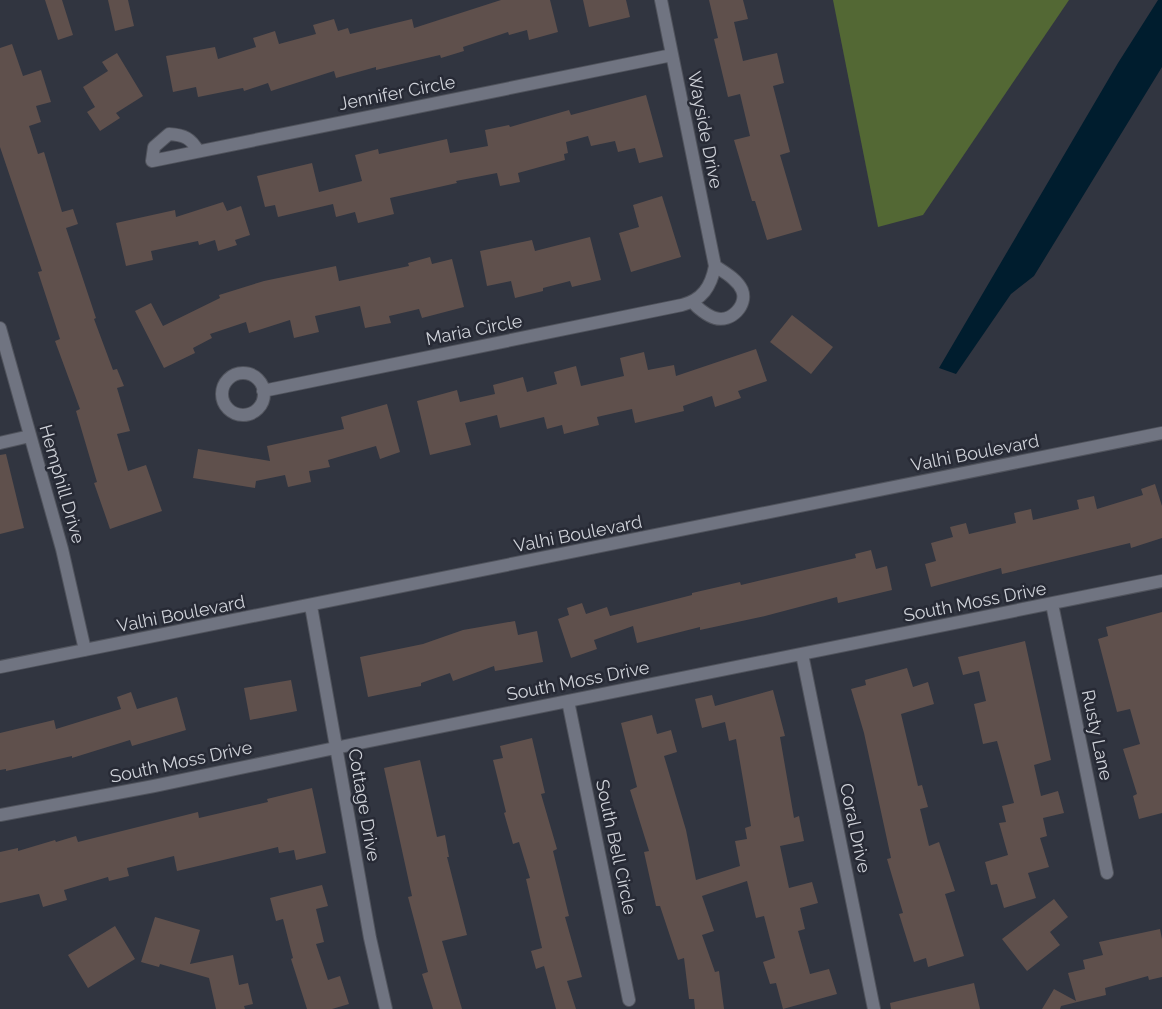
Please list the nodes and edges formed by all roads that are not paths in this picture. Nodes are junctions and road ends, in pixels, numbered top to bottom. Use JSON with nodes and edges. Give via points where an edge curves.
{"nodes":[{"id":1,"x":661,"y":0,"type":"edge"},
{"id":2,"x":672,"y":55,"type":"junction"},
{"id":3,"x":198,"y":151,"type":"junction"},
{"id":4,"x":715,"y":266,"type":"junction"},
{"id":5,"x":693,"y":302,"type":"junction"},
{"id":6,"x":0,"y":328,"type":"edge"},
{"id":7,"x":263,"y":391,"type":"dead end"},
{"id":8,"x":1162,"y":433,"type":"edge"},
{"id":9,"x":30,"y":436,"type":"junction"},
{"id":10,"x":0,"y":442,"type":"edge"},
{"id":11,"x":1162,"y":582,"type":"edge"},
{"id":12,"x":1052,"y":604,"type":"junction"},
{"id":13,"x":311,"y":606,"type":"junction"},
{"id":14,"x":85,"y":650,"type":"junction"},
{"id":15,"x":802,"y":654,"type":"junction"},
{"id":16,"x":0,"y":667,"type":"edge"},
{"id":17,"x":568,"y":701,"type":"junction"},
{"id":18,"x":335,"y":748,"type":"junction"},
{"id":19,"x":0,"y":815,"type":"edge"},
{"id":20,"x":1107,"y":873,"type":"dead end"},
{"id":21,"x":630,"y":1000,"type":"dead end"},
{"id":22,"x":386,"y":1009,"type":"edge"},
{"id":23,"x":874,"y":1009,"type":"edge"}],
"edges":[{"from":1,"to":2,"type":"street","name":"Wayside Drive"},
{"from":2,"to":3,"type":"street","name":"Jennifer Circle"},
{"from":2,"to":4,"type":"street","name":"Wayside Drive"},
{"from":3,"to":3,"type":"street","name":"Jennifer Circle","via":[[152,161],[154,147],[169,134],[183,135],[193,141]]},
{"from":4,"to":5,"type":"street","via":[[706,292]]},
{"from":4,"to":5,"type":"street","via":[[741,288],[744,298],[740,308],[730,317],[716,319]]},
{"from":5,"to":7,"type":"street","name":"Maria Circle"},
{"from":6,"to":9,"type":"street","name":"Hemphill Drive"},
{"from":8,"to":13,"type":"street","name":"Valhi Boulevard"},
{"from":9,"to":10,"type":"street"},
{"from":9,"to":14,"type":"street","name":"Hemphill Drive","via":[[62,549]]},
{"from":11,"to":12,"type":"street","name":"South Moss Drive"},
{"from":12,"to":15,"type":"street","name":"South Moss Drive"},
{"from":12,"to":20,"type":"street","name":"Rusty Lane"},
{"from":13,"to":14,"type":"street","name":"Valhi Boulevard"},
{"from":13,"to":18,"type":"street","name":"Cottage Drive"},
{"from":14,"to":16,"type":"street","name":"Valhi Boulevard"},
{"from":15,"to":17,"type":"street","name":"South Moss Drive"},
{"from":15,"to":23,"type":"street","name":"Coral Drive"},
{"from":17,"to":18,"type":"street","name":"South Moss Drive"},
{"from":17,"to":21,"type":"street","name":"South Bell Circle"},
{"from":18,"to":19,"type":"street","name":"South Moss Drive"},
{"from":18,"to":22,"type":"street","name":"Cottage Drive"}]}
